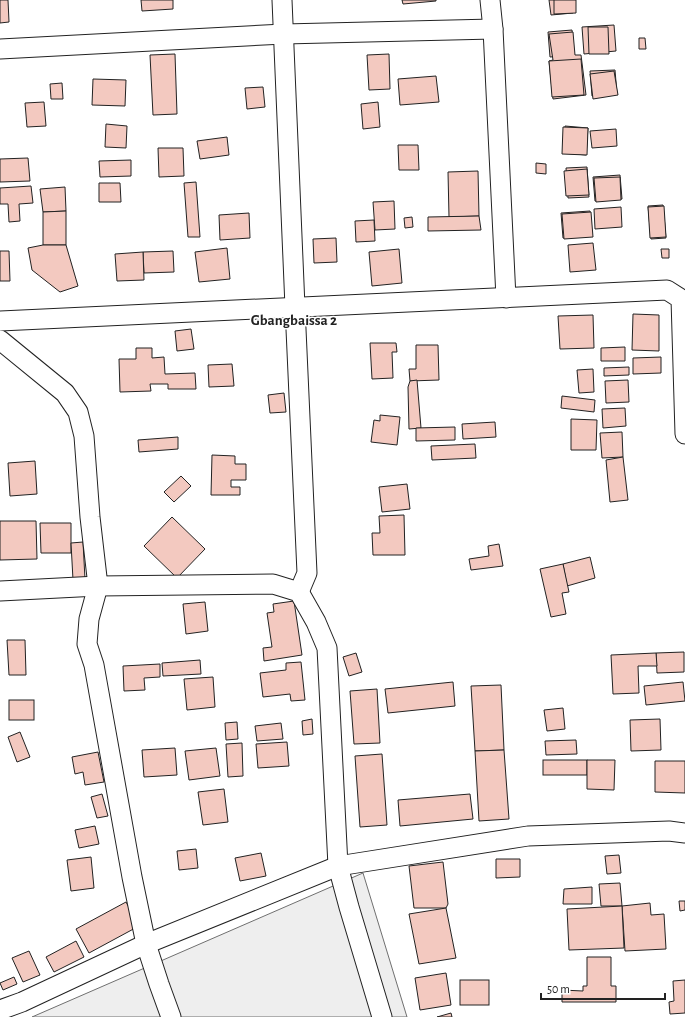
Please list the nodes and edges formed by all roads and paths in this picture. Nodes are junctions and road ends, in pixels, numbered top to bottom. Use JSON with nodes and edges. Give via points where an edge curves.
{"nodes":[{"id":1,"x":282,"y":0,"type":"edge"},
{"id":2,"x":490,"y":0,"type":"edge"},
{"id":3,"x":493,"y":29,"type":"junction"},
{"id":4,"x":284,"y":34,"type":"junction"},
{"id":5,"x":0,"y":49,"type":"edge"},
{"id":6,"x":506,"y":298,"type":"junction"},
{"id":7,"x":295,"y":307,"type":"junction"},
{"id":8,"x":0,"y":321,"type":"edge"},
{"id":9,"x":0,"y":340,"type":"edge"},
{"id":10,"x":685,"y":434,"type":"edge"},
{"id":11,"x":98,"y":586,"type":"junction"},
{"id":12,"x":0,"y":591,"type":"edge"},
{"id":13,"x":299,"y":592,"type":"junction"},
{"id":14,"x":685,"y":833,"type":"edge"},
{"id":15,"x":338,"y":866,"type":"junction"},
{"id":16,"x":146,"y":944,"type":"junction"},
{"id":17,"x":0,"y":1010,"type":"edge"},
{"id":18,"x":171,"y":1017,"type":"edge"},
{"id":19,"x":382,"y":1017,"type":"edge"}],
"edges":[{"from":1,"to":4,"type":"street"},
{"from":2,"to":3,"type":"street"},
{"from":3,"to":4,"type":"street"},
{"from":3,"to":6,"type":"street"},
{"from":4,"to":5,"type":"street"},
{"from":4,"to":7,"type":"street"},
{"from":6,"to":7,"type":"street"},
{"from":6,"to":10,"type":"street","via":[[667,290],[680,299]]},
{"from":7,"to":8,"type":"street"},
{"from":7,"to":13,"type":"street","via":[[307,573]]},
{"from":9,"to":11,"type":"street","via":[[65,393],[78,412],[84,436]]},
{"from":11,"to":12,"type":"street"},
{"from":11,"to":13,"type":"street","via":[[272,584]]},
{"from":11,"to":16,"type":"street","via":[[89,619],[88,644]]},
{"from":13,"to":15,"type":"street","via":[[316,622],[326,648]]},
{"from":14,"to":15,"type":"street","via":[[669,831],[528,836]]},
{"from":15,"to":16,"type":"street"},
{"from":15,"to":19,"type":"street"},
{"from":16,"to":17,"type":"street"},
{"from":16,"to":18,"type":"street"}]}
